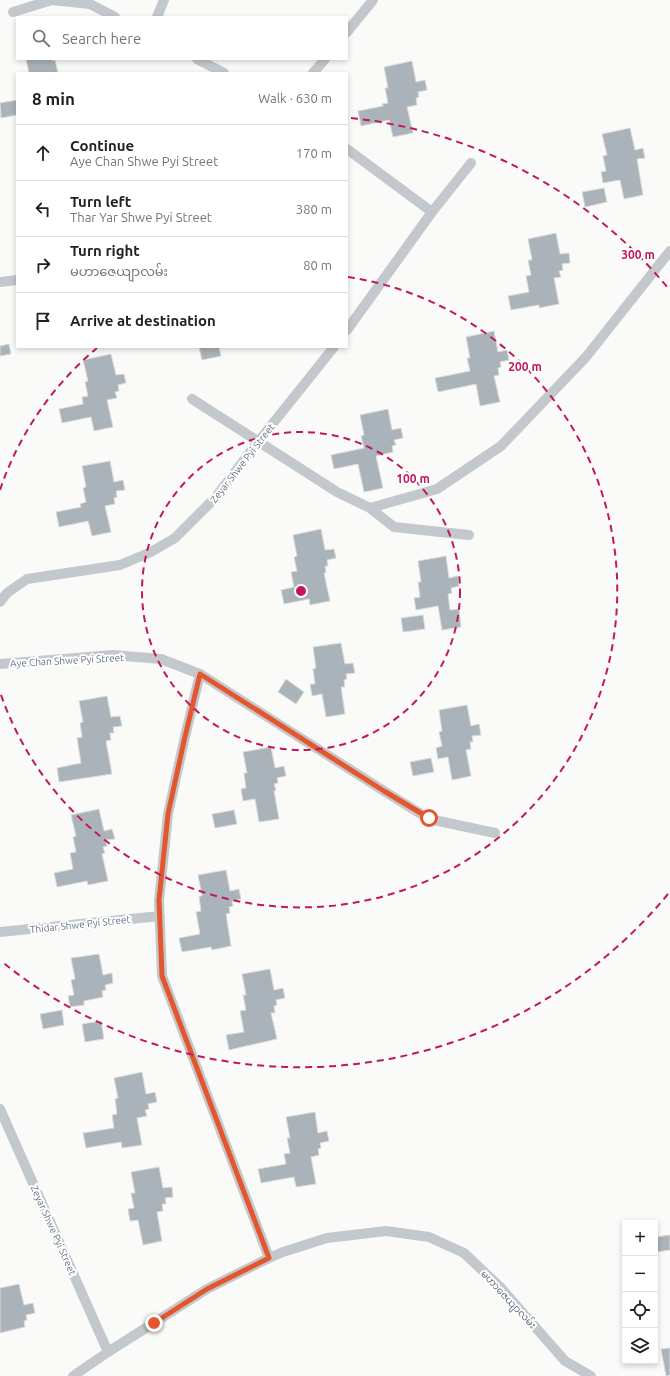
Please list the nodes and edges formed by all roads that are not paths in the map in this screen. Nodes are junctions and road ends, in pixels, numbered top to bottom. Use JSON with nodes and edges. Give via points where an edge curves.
{"nodes":[{"id":1,"x":164,"y":0,"type":"edge"},
{"id":2,"x":373,"y":0,"type":"edge"},
{"id":3,"x":13,"y":12,"type":"dead end"},
{"id":4,"x":114,"y":16,"type":"edge"},
{"id":5,"x":157,"y":16,"type":"edge"},
{"id":6,"x":348,"y":31,"type":"edge"},
{"id":7,"x":199,"y":60,"type":"edge"},
{"id":8,"x":324,"y":60,"type":"edge"},
{"id":9,"x":222,"y":72,"type":"edge"},
{"id":10,"x":314,"y":72,"type":"edge"},
{"id":11,"x":348,"y":149,"type":"edge"},
{"id":12,"x":471,"y":163,"type":"dead end"},
{"id":13,"x":432,"y":212,"type":"junction"},
{"id":14,"x":670,"y":251,"type":"edge"},
{"id":15,"x":16,"y":280,"type":"edge"},
{"id":16,"x":0,"y":282,"type":"edge"},
{"id":17,"x":348,"y":329,"type":"edge"},
{"id":18,"x":333,"y":348,"type":"edge"},
{"id":19,"x":192,"y":399,"type":"dead end"},
{"id":20,"x":258,"y":442,"type":"junction"},
{"id":21,"x":370,"y":508,"type":"junction"},
{"id":22,"x":469,"y":534,"type":"dead end"},
{"id":23,"x":0,"y":602,"type":"edge"},
{"id":24,"x":0,"y":664,"type":"edge"},
{"id":25,"x":200,"y":674,"type":"junction"},
{"id":26,"x":495,"y":833,"type":"dead end"},
{"id":27,"x":160,"y":916,"type":"junction"},
{"id":28,"x":0,"y":932,"type":"edge"},
{"id":29,"x":0,"y":1109,"type":"edge"},
{"id":30,"x":269,"y":1258,"type":"junction"},
{"id":31,"x":108,"y":1352,"type":"junction"},
{"id":32,"x":73,"y":1376,"type":"edge"},
{"id":33,"x":591,"y":1376,"type":"edge"}],
"edges":[{"from":1,"to":5,"type":"street"},
{"from":2,"to":6,"type":"street"},
{"from":3,"to":4,"type":"street","via":[[52,0],[90,4]]},
{"from":7,"to":9,"type":"street"},
{"from":8,"to":10,"type":"street"},
{"from":11,"to":13,"type":"street"},
{"from":12,"to":13,"type":"street"},
{"from":13,"to":17,"type":"street"},
{"from":14,"to":21,"type":"street","via":[[586,357],[501,446],[437,489]]},
{"from":15,"to":16,"type":"street"},
{"from":18,"to":20,"type":"street","name":"Zeyar Shwe Pyi Street"},
{"from":19,"to":20,"type":"street"},
{"from":20,"to":21,"type":"street","via":[[337,492]]},
{"from":20,"to":23,"type":"street","name":"Zeyar Shwe Pyi Street","via":[[215,498],[175,538],[120,565],[27,579],[7,593]]},
{"from":21,"to":22,"type":"street","via":[[394,527]]},
{"from":24,"to":25,"type":"street","name":"Aye Chan Shwe Pyi Street","via":[[113,655],[161,659]]},
{"from":25,"to":26,"type":"street","name":"Aye Chan Shwe Pyi Street","via":[[429,818]]},
{"from":25,"to":27,"type":"street","via":[[168,814],[159,900]]},
{"from":27,"to":28,"type":"street","name":"Thidar Shwe Pyi Street"},
{"from":27,"to":30,"type":"street","via":[[162,976]]},
{"from":29,"to":31,"type":"street","name":"Zeyar Shwe Pyi Street"},
{"from":30,"to":31,"type":"street","name":"မဟာဇေယျာလမ်း","via":[[207,1289]]},
{"from":30,"to":33,"type":"street","name":"မဟာဇေယျာလမ်း","via":[[327,1238],[386,1231],[429,1237],[464,1253],[501,1288],[565,1360]]},
{"from":31,"to":32,"type":"street","name":"မဟာဇေယျာလမ်း"}]}
